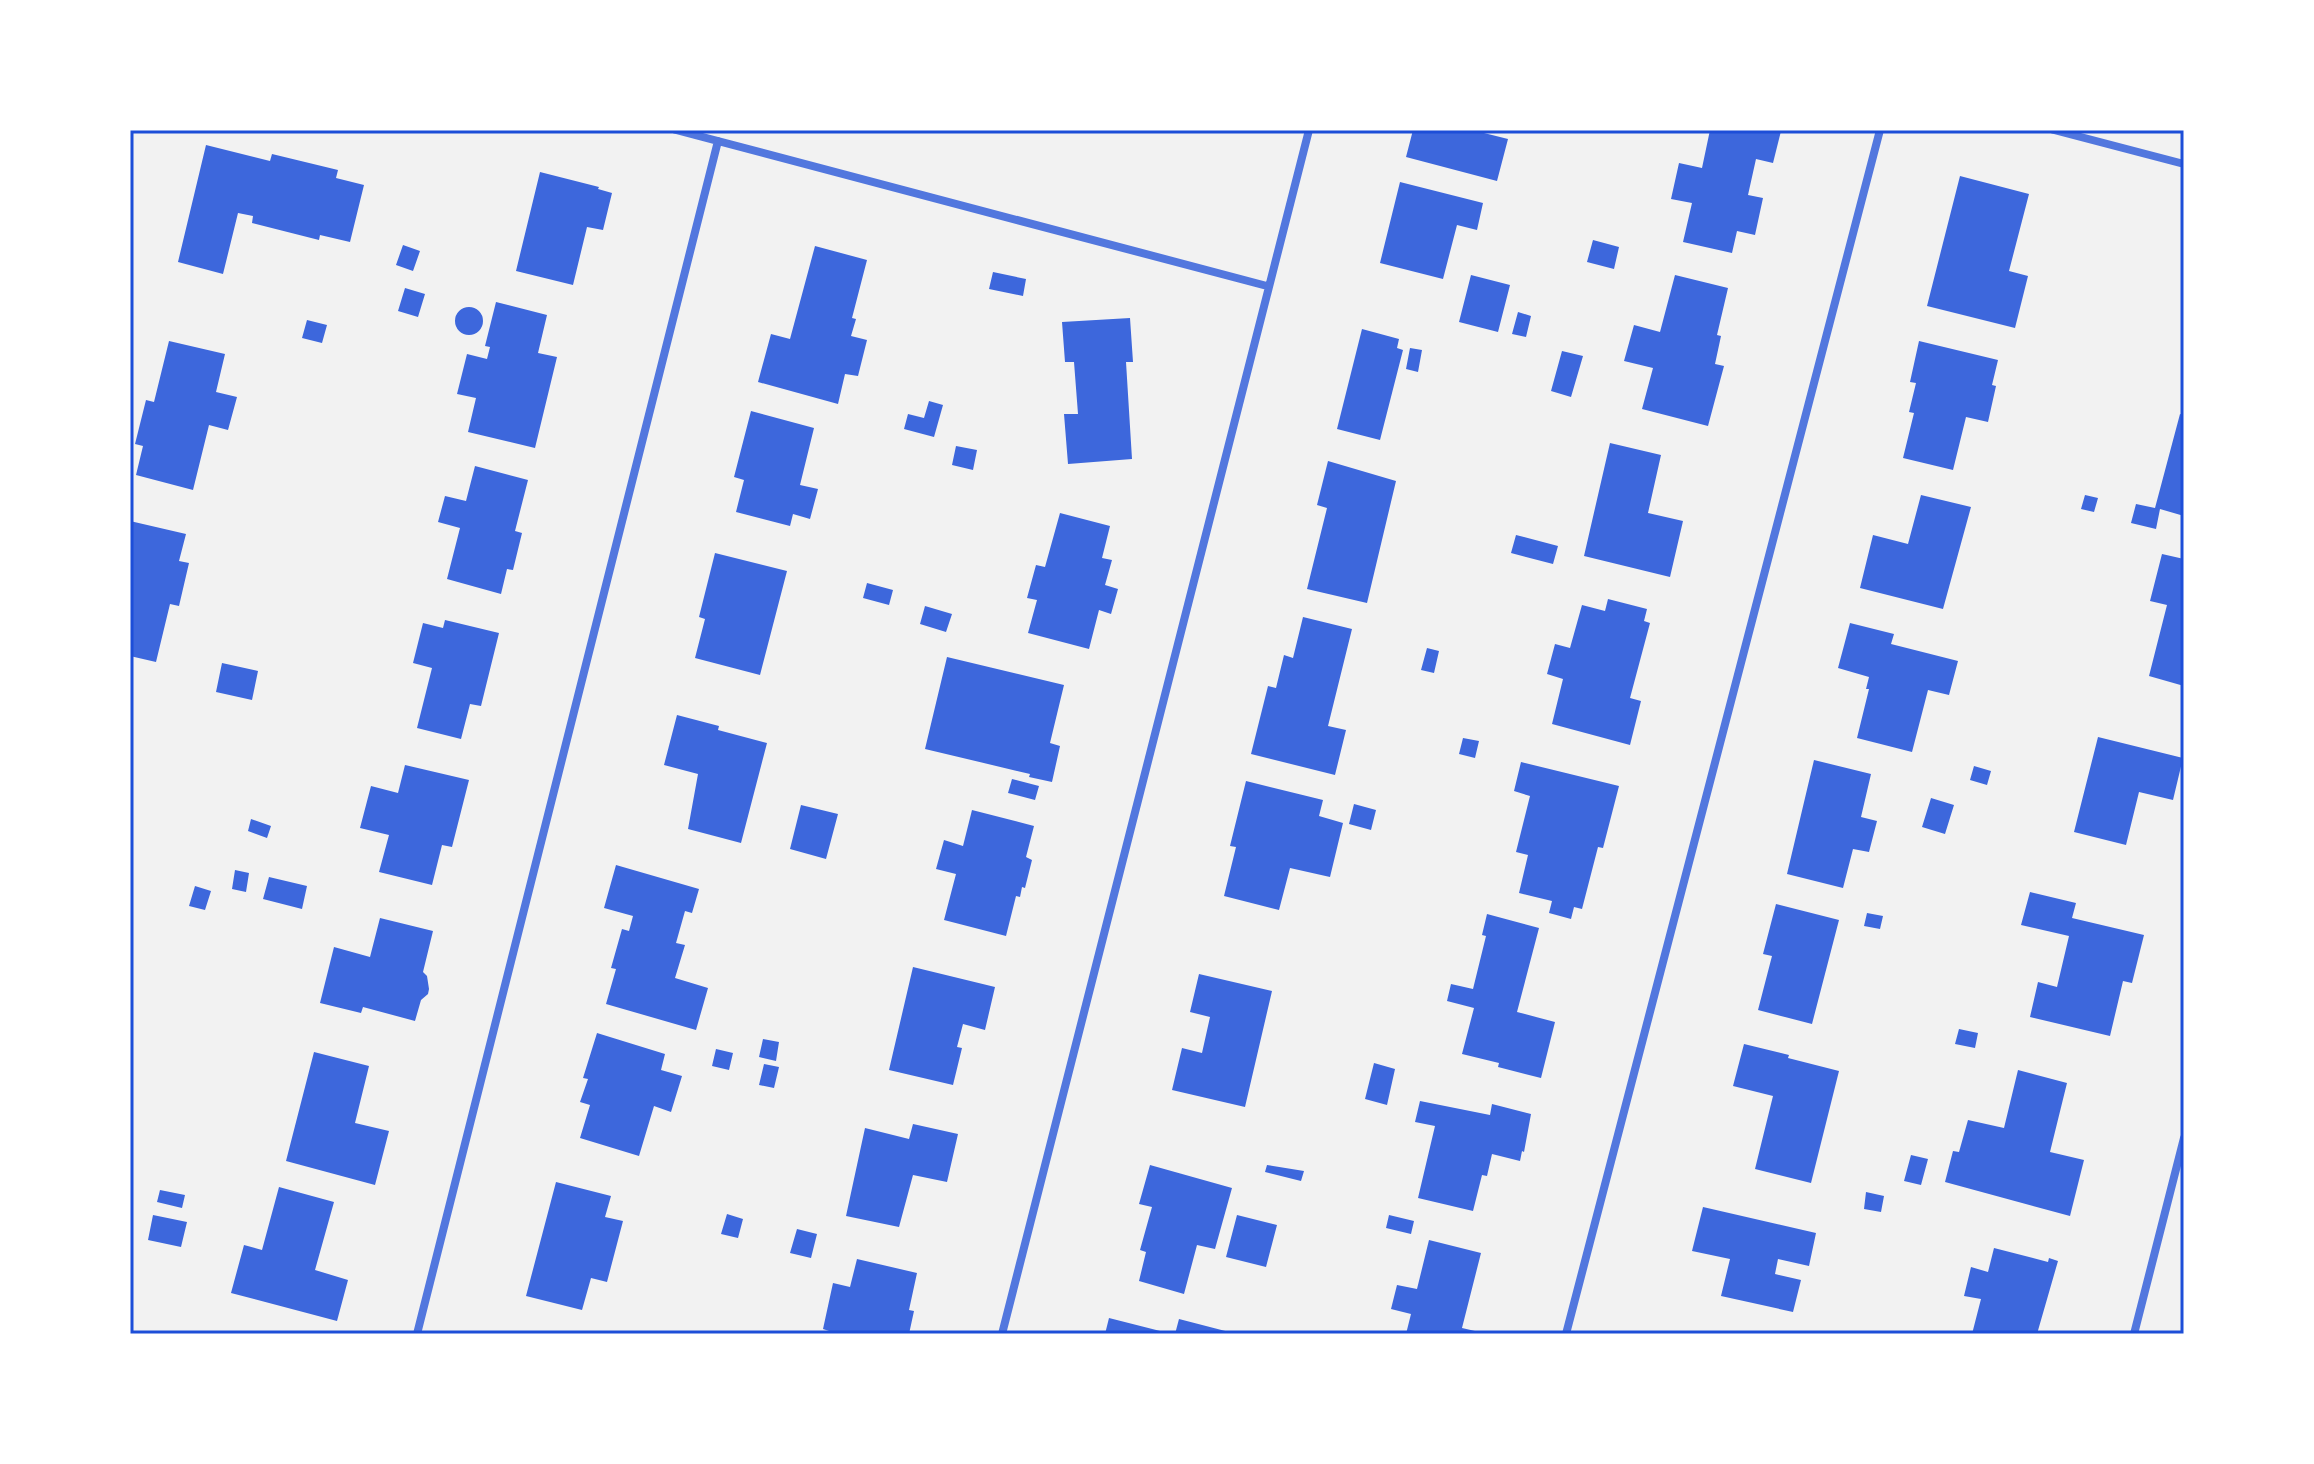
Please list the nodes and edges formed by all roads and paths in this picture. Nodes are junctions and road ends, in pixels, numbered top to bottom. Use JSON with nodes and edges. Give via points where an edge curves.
{"nodes":[{"id":1,"x":676,"y":130,"type":"edge"},
{"id":2,"x":1309,"y":130,"type":"edge"},
{"id":3,"x":1880,"y":130,"type":"edge"},
{"id":4,"x":2054,"y":130,"type":"edge"},
{"id":5,"x":718,"y":141,"type":"junction"},
{"id":6,"x":2184,"y":164,"type":"edge"},
{"id":7,"x":1267,"y":286,"type":"junction"},
{"id":8,"x":2184,"y":1138,"type":"edge"},
{"id":9,"x":417,"y":1334,"type":"edge"},
{"id":10,"x":1002,"y":1334,"type":"edge"},
{"id":11,"x":1566,"y":1334,"type":"edge"},
{"id":12,"x":2134,"y":1334,"type":"edge"}],
"edges":[{"from":1,"to":5,"type":"street"},
{"from":2,"to":7,"type":"street"},
{"from":3,"to":11,"type":"street"},
{"from":4,"to":6,"type":"street"},
{"from":5,"to":7,"type":"street"},
{"from":5,"to":9,"type":"street"},
{"from":7,"to":10,"type":"street"},
{"from":8,"to":12,"type":"street"}]}
